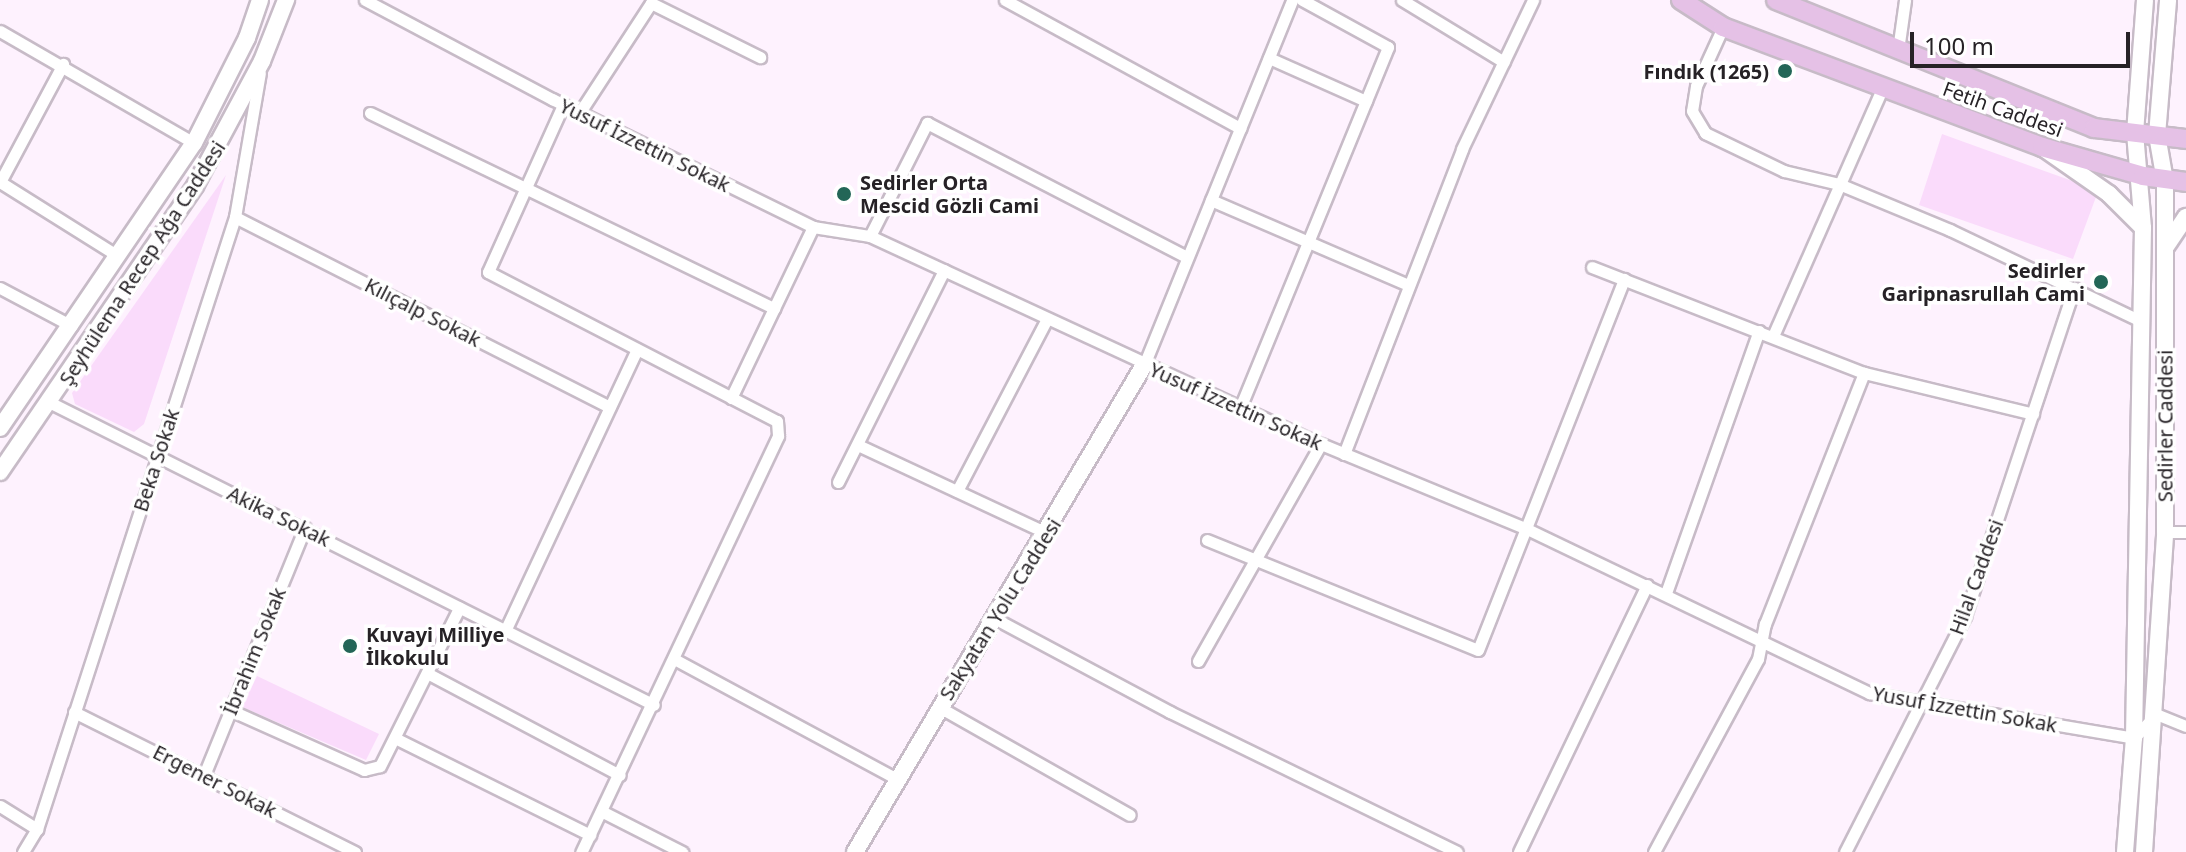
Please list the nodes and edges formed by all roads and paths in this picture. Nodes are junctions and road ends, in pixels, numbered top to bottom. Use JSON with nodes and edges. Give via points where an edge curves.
{"nodes":[{"id":1,"x":260,"y":0,"type":"edge"},
{"id":2,"x":286,"y":0,"type":"edge"},
{"id":3,"x":365,"y":0,"type":"edge"},
{"id":4,"x":1005,"y":0,"type":"edge"},
{"id":5,"x":1292,"y":0,"type":"edge"},
{"id":6,"x":1302,"y":0,"type":"edge"},
{"id":7,"x":1402,"y":0,"type":"edge"},
{"id":8,"x":1533,"y":0,"type":"edge"},
{"id":9,"x":1681,"y":0,"type":"edge"},
{"id":10,"x":1776,"y":0,"type":"edge"},
{"id":11,"x":1905,"y":0,"type":"edge"},
{"id":12,"x":2145,"y":0,"type":"edge"},
{"id":13,"x":2168,"y":0,"type":"edge"},
{"id":14,"x":1723,"y":27,"type":"junction"},
{"id":15,"x":0,"y":31,"type":"edge"},
{"id":16,"x":1898,"y":50,"type":"junction"},
{"id":17,"x":760,"y":57,"type":"dead end"},
{"id":18,"x":1269,"y":58,"type":"junction"},
{"id":19,"x":262,"y":61,"type":"junction"},
{"id":20,"x":1504,"y":62,"type":"junction"},
{"id":21,"x":63,"y":64,"type":"junction"},
{"id":22,"x":1882,"y":89,"type":"junction"},
{"id":23,"x":1366,"y":101,"type":"junction"},
{"id":24,"x":563,"y":105,"type":"junction"},
{"id":25,"x":580,"y":112,"type":"junction"},
{"id":26,"x":370,"y":113,"type":"dead end"},
{"id":27,"x":1240,"y":128,"type":"junction"},
{"id":28,"x":2135,"y":133,"type":"junction"},
{"id":29,"x":2157,"y":135,"type":"junction"},
{"id":30,"x":2186,"y":139,"type":"edge"},
{"id":31,"x":194,"y":143,"type":"junction"},
{"id":32,"x":2042,"y":147,"type":"junction"},
{"id":33,"x":2143,"y":176,"type":"junction"},
{"id":34,"x":2165,"y":181,"type":"junction"},
{"id":35,"x":0,"y":182,"type":"edge"},
{"id":36,"x":2186,"y":182,"type":"edge"},
{"id":37,"x":1839,"y":184,"type":"junction"},
{"id":38,"x":526,"y":188,"type":"junction"},
{"id":39,"x":1211,"y":200,"type":"junction"},
{"id":40,"x":235,"y":217,"type":"junction"},
{"id":41,"x":2186,"y":217,"type":"edge"},
{"id":42,"x":813,"y":227,"type":"junction"},
{"id":43,"x":2143,"y":228,"type":"junction"},
{"id":44,"x":870,"y":236,"type":"junction"},
{"id":45,"x":1308,"y":242,"type":"junction"},
{"id":46,"x":2165,"y":251,"type":"junction"},
{"id":47,"x":118,"y":256,"type":"junction"},
{"id":48,"x":1185,"y":256,"type":"junction"},
{"id":49,"x":1592,"y":267,"type":"dead end"},
{"id":50,"x":944,"y":270,"type":"junction"},
{"id":51,"x":1624,"y":279,"type":"junction"},
{"id":52,"x":1408,"y":285,"type":"junction"},
{"id":53,"x":0,"y":288,"type":"edge"},
{"id":54,"x":2074,"y":288,"type":"junction"},
{"id":55,"x":774,"y":308,"type":"junction"},
{"id":56,"x":1047,"y":319,"type":"junction"},
{"id":57,"x":2141,"y":321,"type":"junction"},
{"id":58,"x":72,"y":326,"type":"junction"},
{"id":59,"x":1759,"y":331,"type":"junction"},
{"id":60,"x":1773,"y":336,"type":"junction"},
{"id":61,"x":637,"y":349,"type":"junction"},
{"id":62,"x":1144,"y":365,"type":"junction"},
{"id":63,"x":1864,"y":373,"type":"junction"},
{"id":64,"x":731,"y":398,"type":"junction"},
{"id":65,"x":51,"y":403,"type":"junction"},
{"id":66,"x":610,"y":407,"type":"junction"},
{"id":67,"x":1240,"y":408,"type":"junction"},
{"id":68,"x":2033,"y":414,"type":"junction"},
{"id":69,"x":0,"y":428,"type":"edge"},
{"id":70,"x":1321,"y":444,"type":"junction"},
{"id":71,"x":858,"y":445,"type":"junction"},
{"id":72,"x":1344,"y":454,"type":"junction"},
{"id":73,"x":157,"y":456,"type":"junction"},
{"id":74,"x":0,"y":472,"type":"edge"},
{"id":75,"x":838,"y":482,"type":"dead end"},
{"id":76,"x":957,"y":491,"type":"junction"},
{"id":77,"x":305,"y":528,"type":"junction"},
{"id":78,"x":1525,"y":528,"type":"junction"},
{"id":79,"x":2165,"y":532,"type":"junction"},
{"id":80,"x":2186,"y":532,"type":"edge"},
{"id":81,"x":1047,"y":533,"type":"junction"},
{"id":82,"x":1207,"y":540,"type":"dead end"},
{"id":83,"x":1252,"y":562,"type":"junction"},
{"id":84,"x":1647,"y":585,"type":"junction"},
{"id":85,"x":1666,"y":593,"type":"junction"},
{"id":86,"x":459,"y":608,"type":"junction"},
{"id":87,"x":992,"y":617,"type":"junction"},
{"id":88,"x":505,"y":631,"type":"junction"},
{"id":89,"x":1764,"y":641,"type":"junction"},
{"id":90,"x":676,"y":660,"type":"junction"},
{"id":91,"x":1198,"y":661,"type":"dead end"},
{"id":92,"x":427,"y":673,"type":"junction"},
{"id":93,"x":654,"y":705,"type":"junction"},
{"id":94,"x":1921,"y":705,"type":"junction"},
{"id":95,"x":939,"y":707,"type":"junction"},
{"id":96,"x":230,"y":710,"type":"junction"},
{"id":97,"x":74,"y":712,"type":"junction"},
{"id":98,"x":2156,"y":714,"type":"junction"},
{"id":99,"x":2186,"y":726,"type":"edge"},
{"id":100,"x":395,"y":738,"type":"junction"},
{"id":101,"x":2134,"y":738,"type":"junction"},
{"id":102,"x":204,"y":775,"type":"junction"},
{"id":103,"x":620,"y":775,"type":"junction"},
{"id":104,"x":897,"y":779,"type":"junction"},
{"id":105,"x":0,"y":806,"type":"edge"},
{"id":106,"x":603,"y":812,"type":"junction"},
{"id":107,"x":1130,"y":815,"type":"dead end"},
{"id":108,"x":37,"y":829,"type":"junction"},
{"id":109,"x":590,"y":835,"type":"junction"},
{"id":110,"x":23,"y":852,"type":"edge"},
{"id":111,"x":355,"y":852,"type":"edge"},
{"id":112,"x":581,"y":852,"type":"edge"},
{"id":113,"x":682,"y":852,"type":"edge"},
{"id":114,"x":855,"y":852,"type":"edge"},
{"id":115,"x":1457,"y":852,"type":"edge"},
{"id":116,"x":1519,"y":852,"type":"edge"},
{"id":117,"x":1654,"y":852,"type":"edge"},
{"id":118,"x":1845,"y":852,"type":"edge"},
{"id":119,"x":2125,"y":852,"type":"edge"},
{"id":120,"x":2144,"y":852,"type":"edge"}],
"edges":[{"from":1,"to":31,"type":"main road","name":"Şeyhülema Recep Ağa Caddesi","via":[[247,38]]},
{"from":2,"to":19,"type":"main road","name":"Şeyhülema Recep Ağa Caddesi"},
{"from":3,"to":24,"type":"street","name":"Yusuf İzzettin Sokak"},
{"from":4,"to":27,"type":"street"},
{"from":5,"to":18,"type":"street"},
{"from":6,"to":23,"type":"street","via":[[1388,47]]},
{"from":7,"to":20,"type":"street"},
{"from":8,"to":20,"type":"street"},
{"from":9,"to":14,"type":"main road","name":"Fetih Caddesi"},
{"from":10,"to":16,"type":"main road","name":"Fetih Caddesi"},
{"from":11,"to":16,"type":"street"},
{"from":12,"to":28,"type":"main road","name":"Sedirler Caddesi"},
{"from":13,"to":29,"type":"main road","name":"Sedirler Caddesi"},
{"from":14,"to":22,"type":"main road","name":"Fetih Caddesi"},
{"from":14,"to":37,"type":"street","via":[[1696,86],[1692,111],[1705,133],[1784,171]]},
{"from":15,"to":21,"type":"street"},
{"from":16,"to":28,"type":"main road","name":"Fetih Caddesi","via":[[2094,128]]},
{"from":17,"to":25,"type":"street","via":[[651,3]]},
{"from":18,"to":23,"type":"street"},
{"from":18,"to":27,"type":"street"},
{"from":19,"to":40,"type":"street","name":"Beka Sokak"},
{"from":19,"to":65,"type":"main road","name":"Şeyhülema Recep Ağa Caddesi","via":[[195,186]]},
{"from":20,"to":52,"type":"street","via":[[1462,149]]},
{"from":21,"to":31,"type":"street"},
{"from":21,"to":35,"type":"street"},
{"from":22,"to":32,"type":"main road","name":"Fetih Caddesi"},
{"from":22,"to":37,"type":"street"},
{"from":23,"to":45,"type":"street"},
{"from":24,"to":25,"type":"street","name":"Yusuf İzzettin Sokak"},
{"from":24,"to":38,"type":"street"},
{"from":25,"to":42,"type":"street","name":"Yusuf İzzettin Sokak"},
{"from":26,"to":38,"type":"street"},
{"from":27,"to":39,"type":"street"},
{"from":28,"to":29,"type":"main road","name":"Fetih Caddesi"},
{"from":28,"to":33,"type":"main road","name":"Sedirler Caddesi"},
{"from":29,"to":30,"type":"main road","name":"Fetih Caddesi"},
{"from":29,"to":34,"type":"main road","name":"Sedirler Caddesi"},
{"from":31,"to":47,"type":"main road","name":"Şeyhülema Recep Ağa Caddesi"},
{"from":32,"to":33,"type":"main road","name":"Fetih Caddesi"},
{"from":32,"to":43,"type":"main road","via":[[2109,194]]},
{"from":33,"to":34,"type":"main road","name":"Fetih Caddesi"},
{"from":33,"to":43,"type":"main road","name":"Sedirler Caddesi"},
{"from":34,"to":36,"type":"main road","name":"Fetih Caddesi"},
{"from":34,"to":46,"type":"main road","name":"Sedirler Caddesi"},
{"from":35,"to":47,"type":"street"},
{"from":37,"to":54,"type":"street"},
{"from":37,"to":60,"type":"street"},
{"from":38,"to":55,"type":"street"},
{"from":38,"to":61,"type":"street","via":[[488,272]]},
{"from":39,"to":45,"type":"street"},
{"from":39,"to":48,"type":"street"},
{"from":40,"to":66,"type":"street","name":"Kılıçalp Sokak"},
{"from":40,"to":73,"type":"street","name":"Beka Sokak"},
{"from":41,"to":46,"type":"main road","via":[[2172,231]]},
{"from":42,"to":44,"type":"street","name":"Yusuf İzzettin Sokak"},
{"from":42,"to":55,"type":"street"},
{"from":43,"to":57,"type":"main road","name":"Sedirler Caddesi"},
{"from":44,"to":48,"type":"street","via":[[927,123]]},
{"from":44,"to":50,"type":"street","name":"Yusuf İzzettin Sokak"},
{"from":45,"to":52,"type":"street"},
{"from":45,"to":67,"type":"street"},
{"from":46,"to":79,"type":"main road","name":"Sedirler Caddesi"},
{"from":47,"to":58,"type":"main road","name":"Şeyhülema Recep Ağa Caddesi"},
{"from":48,"to":62,"type":"street"},
{"from":49,"to":51,"type":"street"},
{"from":50,"to":56,"type":"street","name":"Yusuf İzzettin Sokak"},
{"from":50,"to":71,"type":"street"},
{"from":51,"to":59,"type":"street"},
{"from":51,"to":78,"type":"street"},
{"from":52,"to":72,"type":"street"},
{"from":53,"to":58,"type":"street"},
{"from":54,"to":57,"type":"street"},
{"from":54,"to":68,"type":"street","name":"Hilal Caddesi"},
{"from":55,"to":64,"type":"street"},
{"from":56,"to":62,"type":"street","name":"Yusuf İzzettin Sokak"},
{"from":56,"to":76,"type":"street"},
{"from":57,"to":101,"type":"main road","name":"Sedirler Caddesi"},
{"from":58,"to":69,"type":"main road","name":"Şeyhülema Recep Ağa Caddesi"},
{"from":59,"to":60,"type":"street"},
{"from":59,"to":85,"type":"street"},
{"from":60,"to":63,"type":"street"},
{"from":61,"to":64,"type":"street"},
{"from":61,"to":66,"type":"street"},
{"from":62,"to":67,"type":"street","name":"Yusuf İzzettin Sokak"},
{"from":62,"to":81,"type":"main road","name":"Sakyatan Yolu Caddesi"},
{"from":63,"to":68,"type":"street"},
{"from":63,"to":89,"type":"street","via":[[1765,624]]},
{"from":64,"to":90,"type":"street","via":[[777,421],[778,436]]},
{"from":65,"to":73,"type":"street","name":"Akika Sokak"},
{"from":65,"to":74,"type":"main road","name":"Şeyhülema Recep Ağa Caddesi"},
{"from":66,"to":88,"type":"street"},
{"from":67,"to":70,"type":"street","name":"Yusuf İzzettin Sokak"},
{"from":68,"to":94,"type":"street","name":"Hilal Caddesi","via":[[1965,616]]},
{"from":70,"to":72,"type":"street","name":"Yusuf İzzettin Sokak"},
{"from":70,"to":83,"type":"street"},
{"from":71,"to":75,"type":"street"},
{"from":71,"to":76,"type":"street"},
{"from":72,"to":78,"type":"street","name":"Yusuf İzzettin Sokak"},
{"from":73,"to":77,"type":"street","name":"Akika Sokak"},
{"from":73,"to":97,"type":"street","name":"Beka Sokak"},
{"from":76,"to":81,"type":"street"},
{"from":77,"to":86,"type":"street","name":"Akika Sokak"},
{"from":77,"to":96,"type":"street","name":"İbrahim Sokak"},
{"from":78,"to":83,"type":"street","via":[[1478,650]]},
{"from":78,"to":84,"type":"street","name":"Yusuf İzzettin Sokak"},
{"from":79,"to":80,"type":"street"},
{"from":79,"to":98,"type":"main road","name":"Sedirler Caddesi"},
{"from":81,"to":87,"type":"main road","name":"Sakyatan Yolu Caddesi"},
{"from":82,"to":83,"type":"street"},
{"from":83,"to":91,"type":"street"},
{"from":84,"to":85,"type":"street","name":"Yusuf İzzettin Sokak"},
{"from":84,"to":116,"type":"street"},
{"from":85,"to":89,"type":"street","name":"Yusuf İzzettin Sokak"},
{"from":86,"to":88,"type":"street","name":"Akika Sokak"},
{"from":86,"to":92,"type":"street"},
{"from":87,"to":95,"type":"main road","name":"Sakyatan Yolu Caddesi"},
{"from":87,"to":115,"type":"street","via":[[1170,712]]},
{"from":88,"to":93,"type":"street","name":"Akika Sokak"},
{"from":89,"to":94,"type":"street","name":"Yusuf İzzettin Sokak","via":[[1869,693]]},
{"from":89,"to":117,"type":"street"},
{"from":90,"to":93,"type":"street"},
{"from":90,"to":104,"type":"street"},
{"from":92,"to":100,"type":"street"},
{"from":92,"to":103,"type":"street"},
{"from":93,"to":103,"type":"street"},
{"from":94,"to":101,"type":"street","name":"Yusuf İzzettin Sokak"},
{"from":94,"to":118,"type":"street","name":"Hilal Caddesi"},
{"from":95,"to":104,"type":"main road","name":"Sakyatan Yolu Caddesi"},
{"from":95,"to":107,"type":"street"},
{"from":96,"to":100,"type":"street","via":[[364,770],[380,766]]},
{"from":96,"to":102,"type":"street","name":"İbrahim Sokak"},
{"from":97,"to":102,"type":"street","name":"Ergener Sokak"},
{"from":97,"to":108,"type":"street","name":"Beka Sokak"},
{"from":98,"to":99,"type":"street"},
{"from":98,"to":101,"type":"street"},
{"from":98,"to":120,"type":"main road","name":"Sedirler Caddesi"},
{"from":100,"to":109,"type":"street"},
{"from":101,"to":119,"type":"main road","name":"Sedirler Caddesi"},
{"from":102,"to":111,"type":"street","name":"Ergener Sokak"},
{"from":103,"to":106,"type":"street"},
{"from":104,"to":114,"type":"main road","name":"Sakyatan Yolu Caddesi"},
{"from":105,"to":108,"type":"street"},
{"from":106,"to":109,"type":"street"},
{"from":106,"to":113,"type":"street"},
{"from":108,"to":110,"type":"street","name":"Beka Sokak"},
{"from":109,"to":112,"type":"street"}]}
